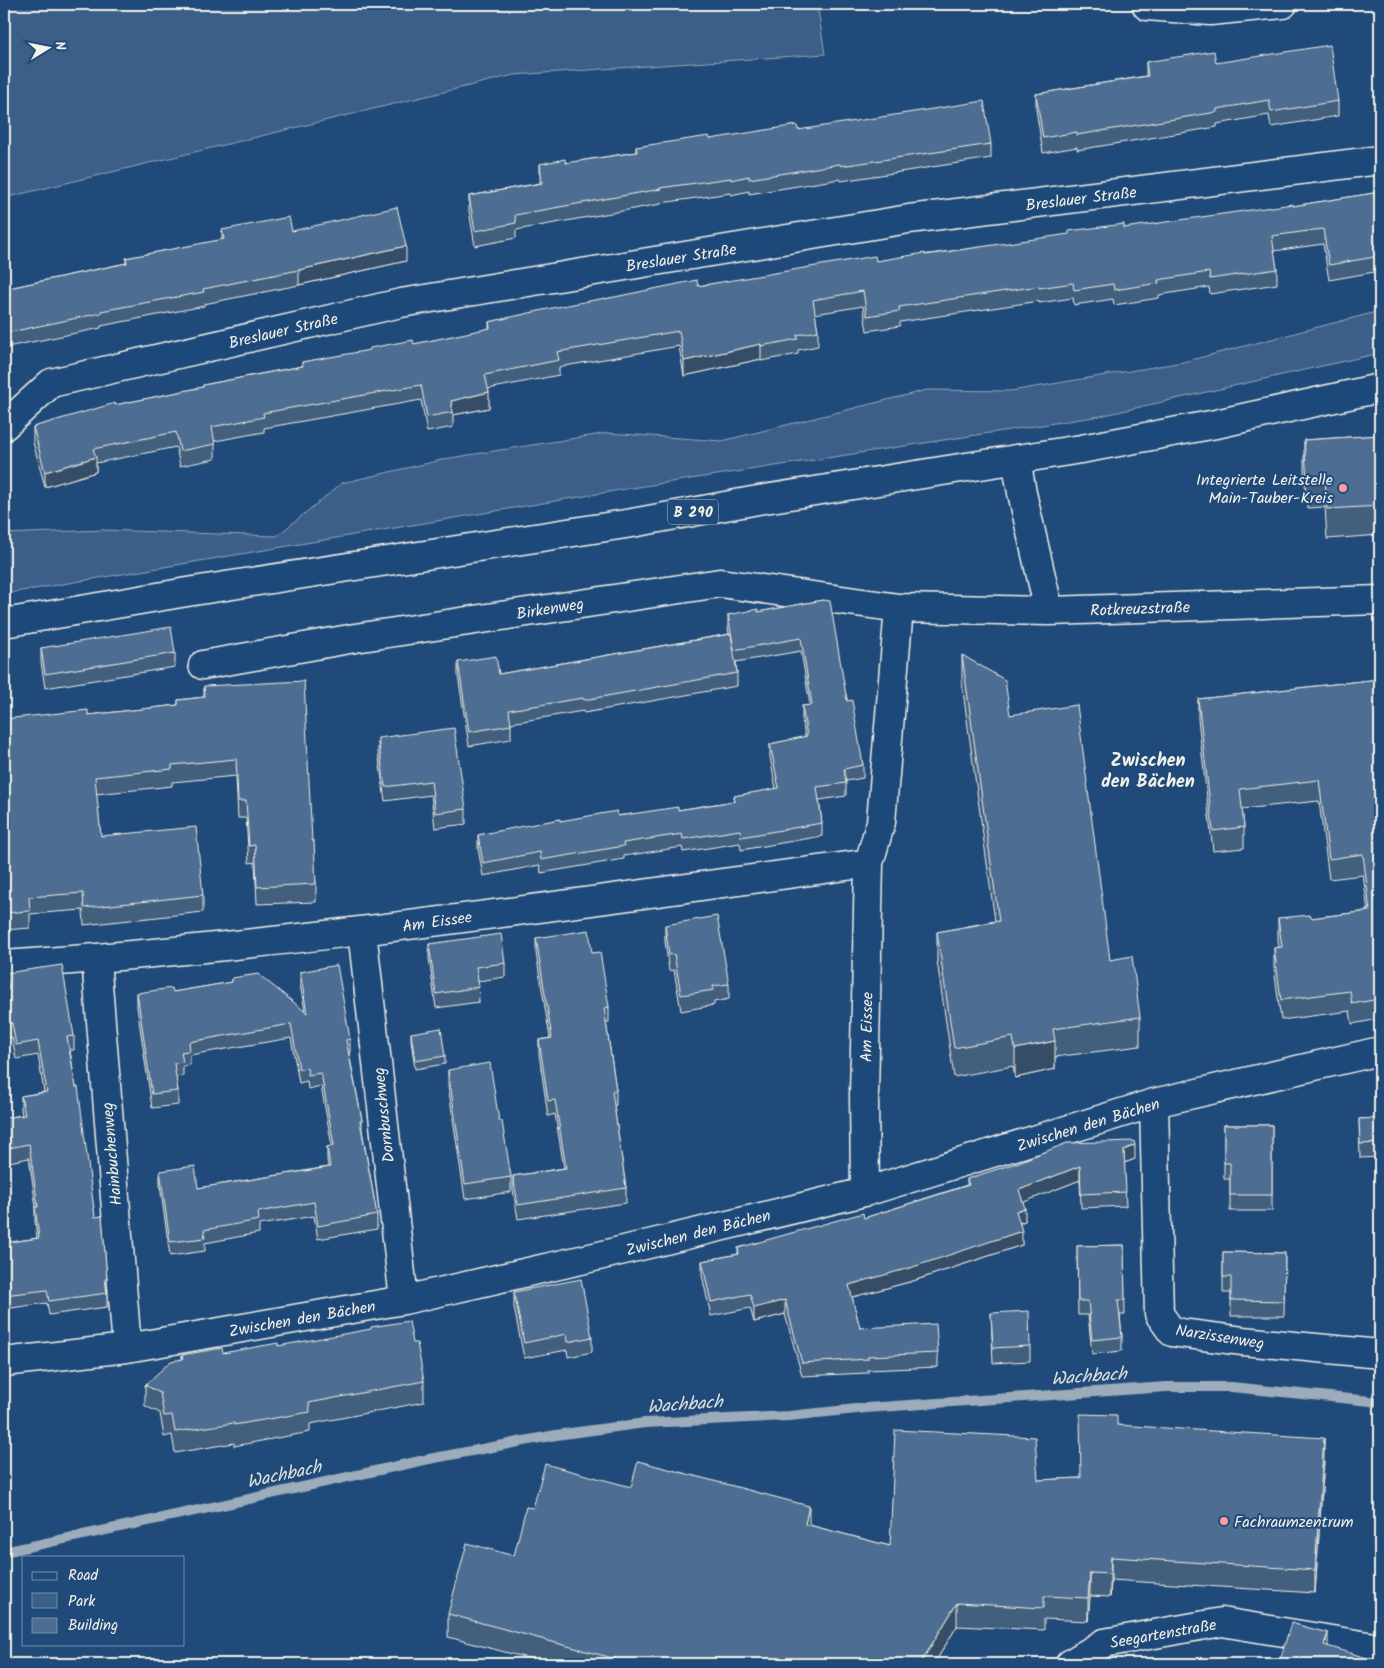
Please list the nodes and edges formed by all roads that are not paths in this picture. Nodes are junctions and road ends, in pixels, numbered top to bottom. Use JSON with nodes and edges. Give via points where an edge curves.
{"nodes":[{"id":1,"x":1283,"y":4,"type":"edge"},
{"id":2,"x":1147,"y":6,"type":"dead end"},
{"id":3,"x":1380,"y":160,"type":"edge"},
{"id":4,"x":1380,"y":388,"type":"edge"},
{"id":5,"x":4,"y":426,"type":"edge"},
{"id":6,"x":1016,"y":459,"type":"junction"},
{"id":7,"x":1380,"y":600,"type":"edge"},
{"id":8,"x":899,"y":608,"type":"junction"},
{"id":9,"x":1050,"y":611,"type":"junction"},
{"id":10,"x":4,"y":623,"type":"edge"},
{"id":11,"x":203,"y":665,"type":"dead end"},
{"id":12,"x":869,"y":863,"type":"junction"},
{"id":13,"x":362,"y":931,"type":"junction"},
{"id":14,"x":96,"y":959,"type":"junction"},
{"id":15,"x":4,"y":965,"type":"edge"},
{"id":16,"x":1380,"y":1051,"type":"edge"},
{"id":17,"x":1154,"y":1103,"type":"junction"},
{"id":18,"x":865,"y":1192,"type":"junction"},
{"id":19,"x":404,"y":1300,"type":"junction"},
{"id":20,"x":127,"y":1348,"type":"junction"},
{"id":21,"x":1380,"y":1354,"type":"edge"},
{"id":22,"x":4,"y":1362,"type":"edge"},
{"id":23,"x":1380,"y":1648,"type":"edge"},
{"id":24,"x":1070,"y":1664,"type":"edge"}],
"edges":[{"from":1,"to":2,"type":"street","via":[[1210,12]]},
{"from":3,"to":5,"type":"street","name":"Breslauer Straße","via":[[909,219],[401,303],[51,383]]},
{"from":4,"to":6,"type":"street","number":"B 290","via":[[1216,424]]},
{"from":6,"to":9,"type":"street"},
{"from":6,"to":10,"type":"street","number":"B 290"},
{"from":7,"to":9,"type":"street","name":"Rotkreuzstraße"},
{"from":8,"to":9,"type":"street","name":"Rotkreuzstraße"},
{"from":8,"to":11,"type":"street","name":"Birkenweg","via":[[720,583],[355,638]]},
{"from":8,"to":12,"type":"street","name":"Am Eissee","via":[[881,822]]},
{"from":12,"to":13,"type":"street","name":"Am Eissee"},
{"from":12,"to":18,"type":"street","name":"Am Eissee"},
{"from":13,"to":14,"type":"street","name":"Am Eissee"},
{"from":13,"to":19,"type":"street","name":"Dornbuschweg"},
{"from":14,"to":15,"type":"street","name":"Am Eissee"},
{"from":14,"to":20,"type":"street","name":"Hainbuchenweg"},
{"from":16,"to":17,"type":"street","name":"Zwischen den Bächen"},
{"from":17,"to":18,"type":"street","name":"Zwischen den Bächen"},
{"from":17,"to":21,"type":"street","name":"Narzissenweg","via":[[1159,1314],[1172,1332]]},
{"from":18,"to":19,"type":"street","name":"Zwischen den Bächen"},
{"from":19,"to":20,"type":"street","name":"Zwischen den Bächen"},
{"from":20,"to":22,"type":"street","name":"Zwischen den Bächen"},
{"from":23,"to":24,"type":"street","name":"Seegartenstraße","via":[[1222,1622],[1104,1643]]}]}
